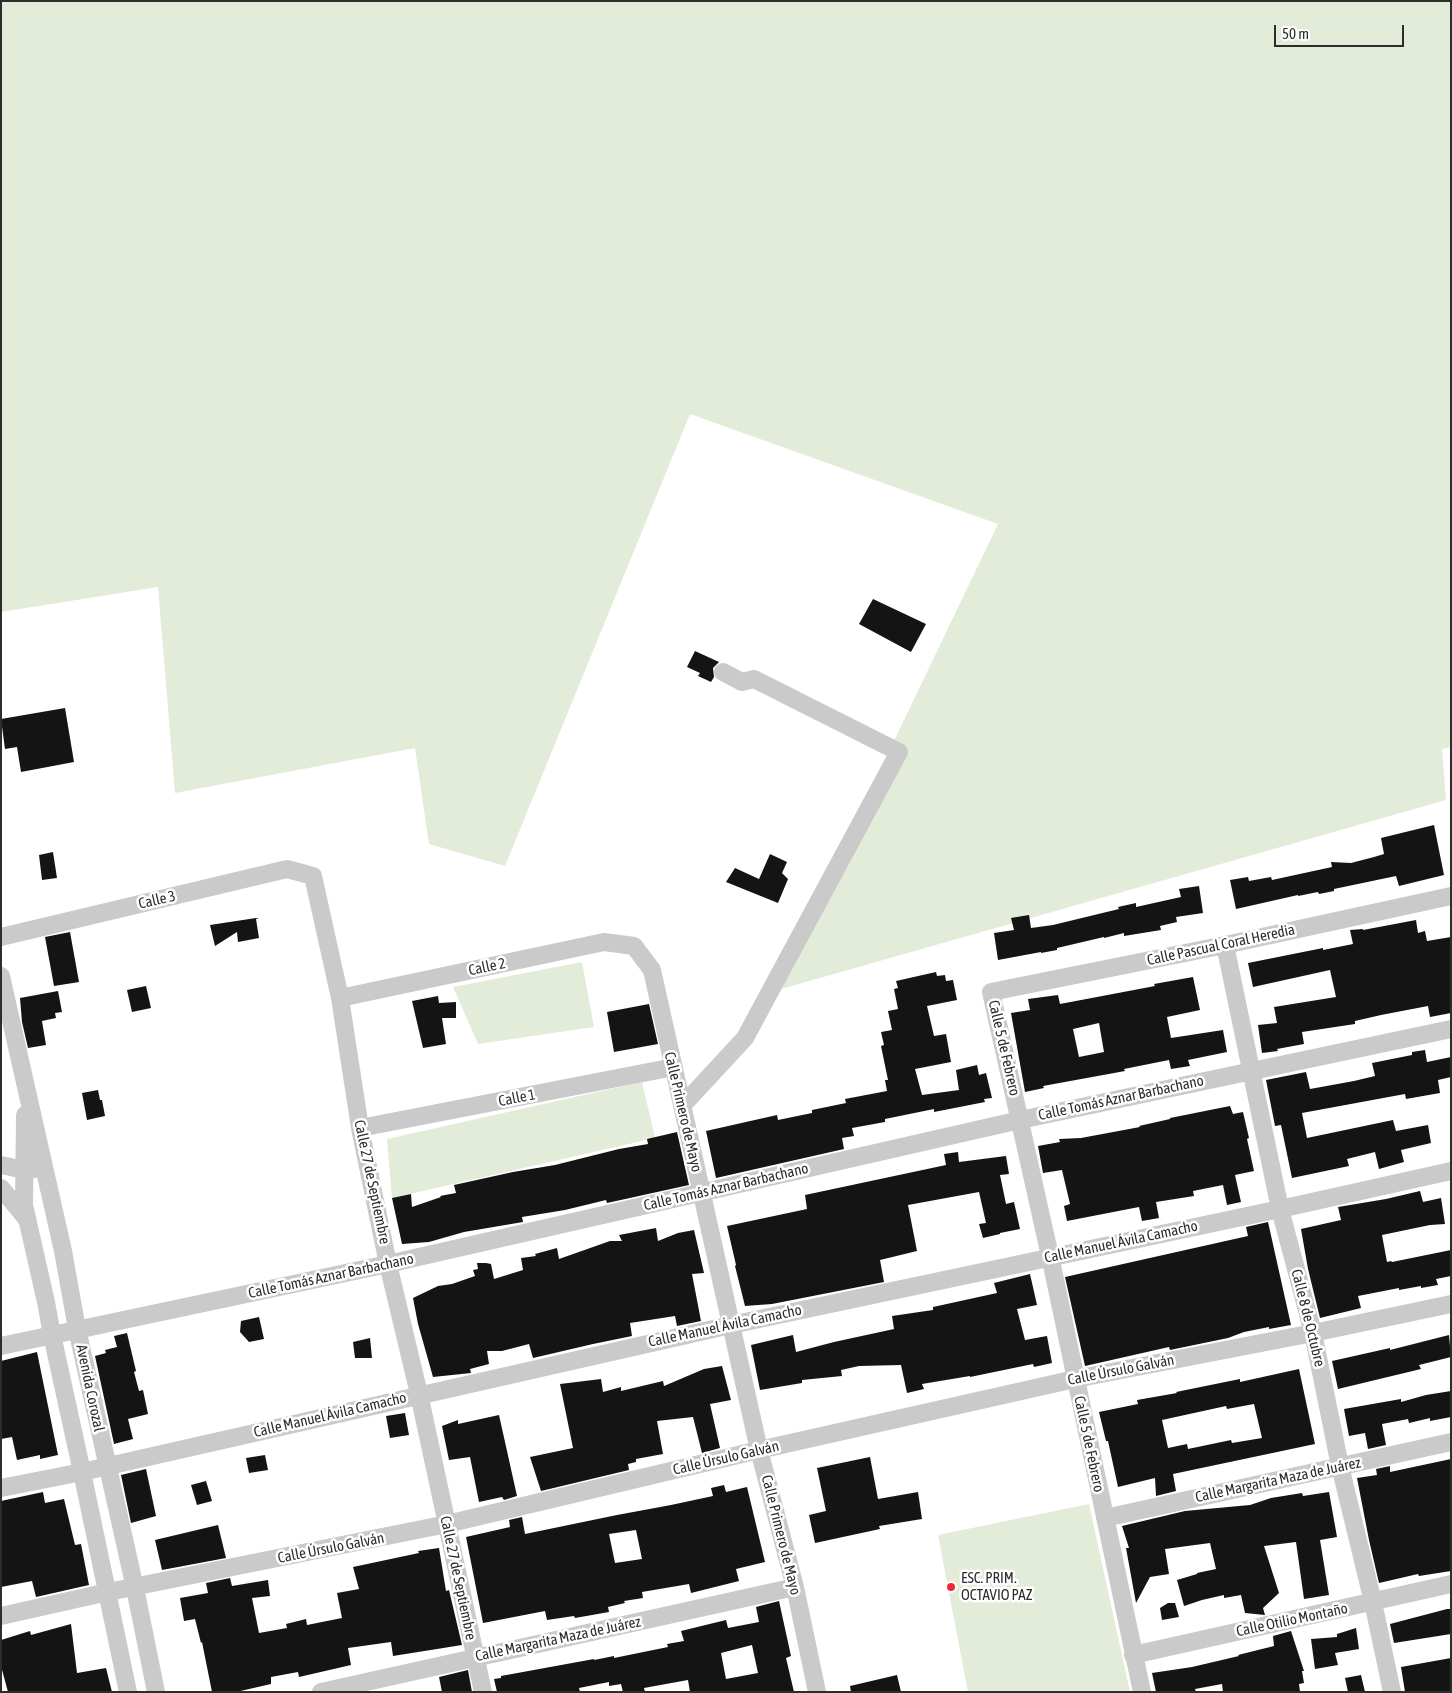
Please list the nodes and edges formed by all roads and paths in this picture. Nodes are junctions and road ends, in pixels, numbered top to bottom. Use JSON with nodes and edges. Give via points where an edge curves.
{"nodes":[{"id":1,"x":723,"y":672,"type":"dead end"},
{"id":2,"x":313,"y":876,"type":"joint"},
{"id":3,"x":1451,"y":896,"type":"edge"},
{"id":4,"x":1,"y":937,"type":"edge"},
{"id":5,"x":1225,"y":945,"type":"junction"},
{"id":6,"x":634,"y":946,"type":"joint"},
{"id":7,"x":1,"y":976,"type":"edge"},
{"id":8,"x":991,"y":992,"type":"joint"},
{"id":9,"x":340,"y":998,"type":"junction"},
{"id":10,"x":1451,"y":1029,"type":"edge"},
{"id":11,"x":674,"y":1067,"type":"junction"},
{"id":12,"x":1251,"y":1070,"type":"junction"},
{"id":13,"x":26,"y":1084,"type":"junction"},
{"id":14,"x":682,"y":1106,"type":"junction"},
{"id":15,"x":1020,"y":1120,"type":"junction"},
{"id":16,"x":360,"y":1128,"type":"junction"},
{"id":17,"x":1,"y":1165,"type":"edge"},
{"id":18,"x":44,"y":1168,"type":"junction"},
{"id":19,"x":24,"y":1170,"type":"junction"},
{"id":20,"x":1451,"y":1170,"type":"edge"},
{"id":21,"x":1,"y":1188,"type":"edge"},
{"id":22,"x":702,"y":1192,"type":"junction"},
{"id":23,"x":1280,"y":1208,"type":"junction"},
{"id":24,"x":28,"y":1220,"type":"junction"},
{"id":25,"x":1050,"y":1256,"type":"junction"},
{"id":26,"x":388,"y":1264,"type":"junction"},
{"id":27,"x":1451,"y":1304,"type":"edge"},
{"id":28,"x":731,"y":1324,"type":"junction"},
{"id":29,"x":77,"y":1329,"type":"junction"},
{"id":30,"x":1313,"y":1333,"type":"junction"},
{"id":31,"x":52,"y":1335,"type":"junction"},
{"id":32,"x":1,"y":1346,"type":"edge"},
{"id":33,"x":1076,"y":1379,"type":"junction"},
{"id":34,"x":419,"y":1394,"type":"junction"},
{"id":35,"x":1451,"y":1442,"type":"edge"},
{"id":36,"x":759,"y":1450,"type":"junction"},
{"id":37,"x":107,"y":1466,"type":"junction"},
{"id":38,"x":1340,"y":1466,"type":"junction"},
{"id":39,"x":82,"y":1472,"type":"junction"},
{"id":40,"x":1,"y":1488,"type":"edge"},
{"id":41,"x":1105,"y":1518,"type":"junction"},
{"id":42,"x":447,"y":1524,"type":"junction"},
{"id":43,"x":1451,"y":1584,"type":"edge"},
{"id":44,"x":795,"y":1587,"type":"junction"},
{"id":45,"x":135,"y":1588,"type":"junction"},
{"id":46,"x":108,"y":1592,"type":"junction"},
{"id":47,"x":1372,"y":1602,"type":"junction"},
{"id":48,"x":1,"y":1616,"type":"edge"},
{"id":49,"x":1133,"y":1654,"type":"junction"},
{"id":50,"x":476,"y":1657,"type":"junction"},
{"id":51,"x":128,"y":1692,"type":"edge"},
{"id":52,"x":156,"y":1692,"type":"edge"},
{"id":53,"x":321,"y":1692,"type":"edge"},
{"id":54,"x":483,"y":1692,"type":"edge"},
{"id":55,"x":817,"y":1692,"type":"edge"},
{"id":56,"x":1142,"y":1692,"type":"edge"},
{"id":57,"x":1392,"y":1692,"type":"edge"}],
"edges":[{"from":1,"to":14,"type":"street","via":[[742,682],[754,679],[899,752],[745,1038]]},
{"from":2,"to":4,"type":"street","name":"Calle 3","via":[[286,869]]},
{"from":2,"to":9,"type":"street","name":"Calle 27 de Septiembre"},
{"from":3,"to":5,"type":"street","name":"Calle Pascual Coral Heredia"},
{"from":5,"to":8,"type":"street","name":"Calle Pascual Coral Heredia"},
{"from":5,"to":12,"type":"street","name":"Calle 8 de Octubre"},
{"from":6,"to":9,"type":"street","name":"Calle 2","via":[[604,942]]},
{"from":6,"to":11,"type":"street","name":"Calle Primero de Mayo","via":[[652,970]]},
{"from":7,"to":13,"type":"street","name":"Avenida Corozal"},
{"from":8,"to":15,"type":"street","name":"Calle 5 de Febrero"},
{"from":9,"to":16,"type":"street","name":"Calle 27 de Septiembre"},
{"from":10,"to":12,"type":"street","name":"Calle Tomás Aznar Barbachano"},
{"from":11,"to":14,"type":"street","name":"Calle Primero de Mayo"},
{"from":11,"to":16,"type":"street","name":"Calle 1"},
{"from":12,"to":15,"type":"street","name":"Calle Tomás Aznar Barbachano"},
{"from":12,"to":23,"type":"street","name":"Calle 8 de Octubre"},
{"from":13,"to":18,"type":"street","name":"Avenida Corozal"},
{"from":13,"to":19,"type":"street","name":"Avenida Corozal"},
{"from":14,"to":22,"type":"street","name":"Calle Primero de Mayo"},
{"from":15,"to":22,"type":"street","name":"Calle Tomás Aznar Barbachano"},
{"from":15,"to":25,"type":"street","name":"Calle 5 de Febrero"},
{"from":16,"to":26,"type":"street","name":"Calle 27 de Septiembre"},
{"from":17,"to":19,"type":"street"},
{"from":18,"to":19,"type":"street"},
{"from":18,"to":29,"type":"street","name":"Avenida Corozal"},
{"from":19,"to":24,"type":"street","name":"Avenida Corozal","via":[[24,1205]]},
{"from":20,"to":23,"type":"street","name":"Calle Manuel Ávila Camacho"},
{"from":21,"to":24,"type":"street"},
{"from":22,"to":26,"type":"street","name":"Calle Tomás Aznar Barbachano"},
{"from":22,"to":28,"type":"street","name":"Calle Primero de Mayo"},
{"from":23,"to":25,"type":"street","name":"Calle Manuel Ávila Camacho"},
{"from":23,"to":30,"type":"street","name":"Calle 8 de Octubre"},
{"from":24,"to":31,"type":"street","name":"Avenida Corozal"},
{"from":25,"to":28,"type":"street","name":"Calle Manuel Ávila Camacho"},
{"from":25,"to":33,"type":"street","name":"Calle 5 de Febrero"},
{"from":26,"to":29,"type":"street","name":"Calle Tomás Aznar Barbachano"},
{"from":26,"to":34,"type":"street","name":"Calle 27 de Septiembre"},
{"from":27,"to":30,"type":"street","name":"Calle Úrsulo Galván"},
{"from":28,"to":34,"type":"street","name":"Calle Manuel Ávila Camacho"},
{"from":28,"to":36,"type":"street","name":"Calle Primero de Mayo"},
{"from":29,"to":31,"type":"street","name":"Calle Tomás Aznar Barbachano"},
{"from":29,"to":37,"type":"street","name":"Avenida Corozal"},
{"from":30,"to":33,"type":"street","name":"Calle Úrsulo Galván"},
{"from":30,"to":38,"type":"street","name":"Calle 8 de Octubre"},
{"from":31,"to":32,"type":"street","name":"Calle Tomás Aznar Barbachano"},
{"from":31,"to":39,"type":"street","name":"Avenida Corozal"},
{"from":33,"to":36,"type":"street","name":"Calle Úrsulo Galván"},
{"from":33,"to":41,"type":"street","name":"Calle 5 de Febrero"},
{"from":34,"to":37,"type":"street","name":"Calle Manuel Ávila Camacho"},
{"from":34,"to":42,"type":"street","name":"Calle 27 de Septiembre"},
{"from":35,"to":38,"type":"street","name":"Calle Margarita Maza de Juárez"},
{"from":36,"to":42,"type":"street","name":"Calle Úrsulo Galván"},
{"from":36,"to":44,"type":"street","name":"Calle Primero de Mayo"},
{"from":37,"to":39,"type":"street","name":"Calle Manuel Ávila Camacho"},
{"from":37,"to":45,"type":"street","name":"Avenida Corozal"},
{"from":38,"to":41,"type":"street","name":"Calle Margarita Maza de Juárez"},
{"from":38,"to":47,"type":"street","name":"Calle 8 de Octubre"},
{"from":39,"to":40,"type":"street","name":"Calle Manuel Ávila Camacho"},
{"from":39,"to":46,"type":"street","name":"Avenida Corozal"},
{"from":41,"to":49,"type":"street","name":"Calle 5 de Febrero"},
{"from":42,"to":45,"type":"street","name":"Calle Úrsulo Galván"},
{"from":42,"to":50,"type":"street","name":"Calle 27 de Septiembre"},
{"from":43,"to":47,"type":"street","name":"Calle Otilio Montaño"},
{"from":44,"to":50,"type":"street","name":"Calle Margarita Maza de Juárez"},
{"from":44,"to":55,"type":"street","name":"Calle Primero de Mayo"},
{"from":45,"to":46,"type":"street","name":"Calle Úrsulo Galván"},
{"from":45,"to":52,"type":"street","name":"Avenida Corozal"},
{"from":46,"to":48,"type":"street","name":"Calle Úrsulo Galván"},
{"from":46,"to":51,"type":"street","name":"Avenida Corozal"},
{"from":47,"to":49,"type":"street","name":"Calle Otilio Montaño"},
{"from":47,"to":57,"type":"street","name":"Calle 8 de Octubre"},
{"from":49,"to":56,"type":"street","name":"Calle 5 de Febrero"},
{"from":50,"to":53,"type":"street","name":"Calle Margarita Maza de Juárez"},
{"from":50,"to":54,"type":"street","name":"Calle 27 de Septiembre"}]}
